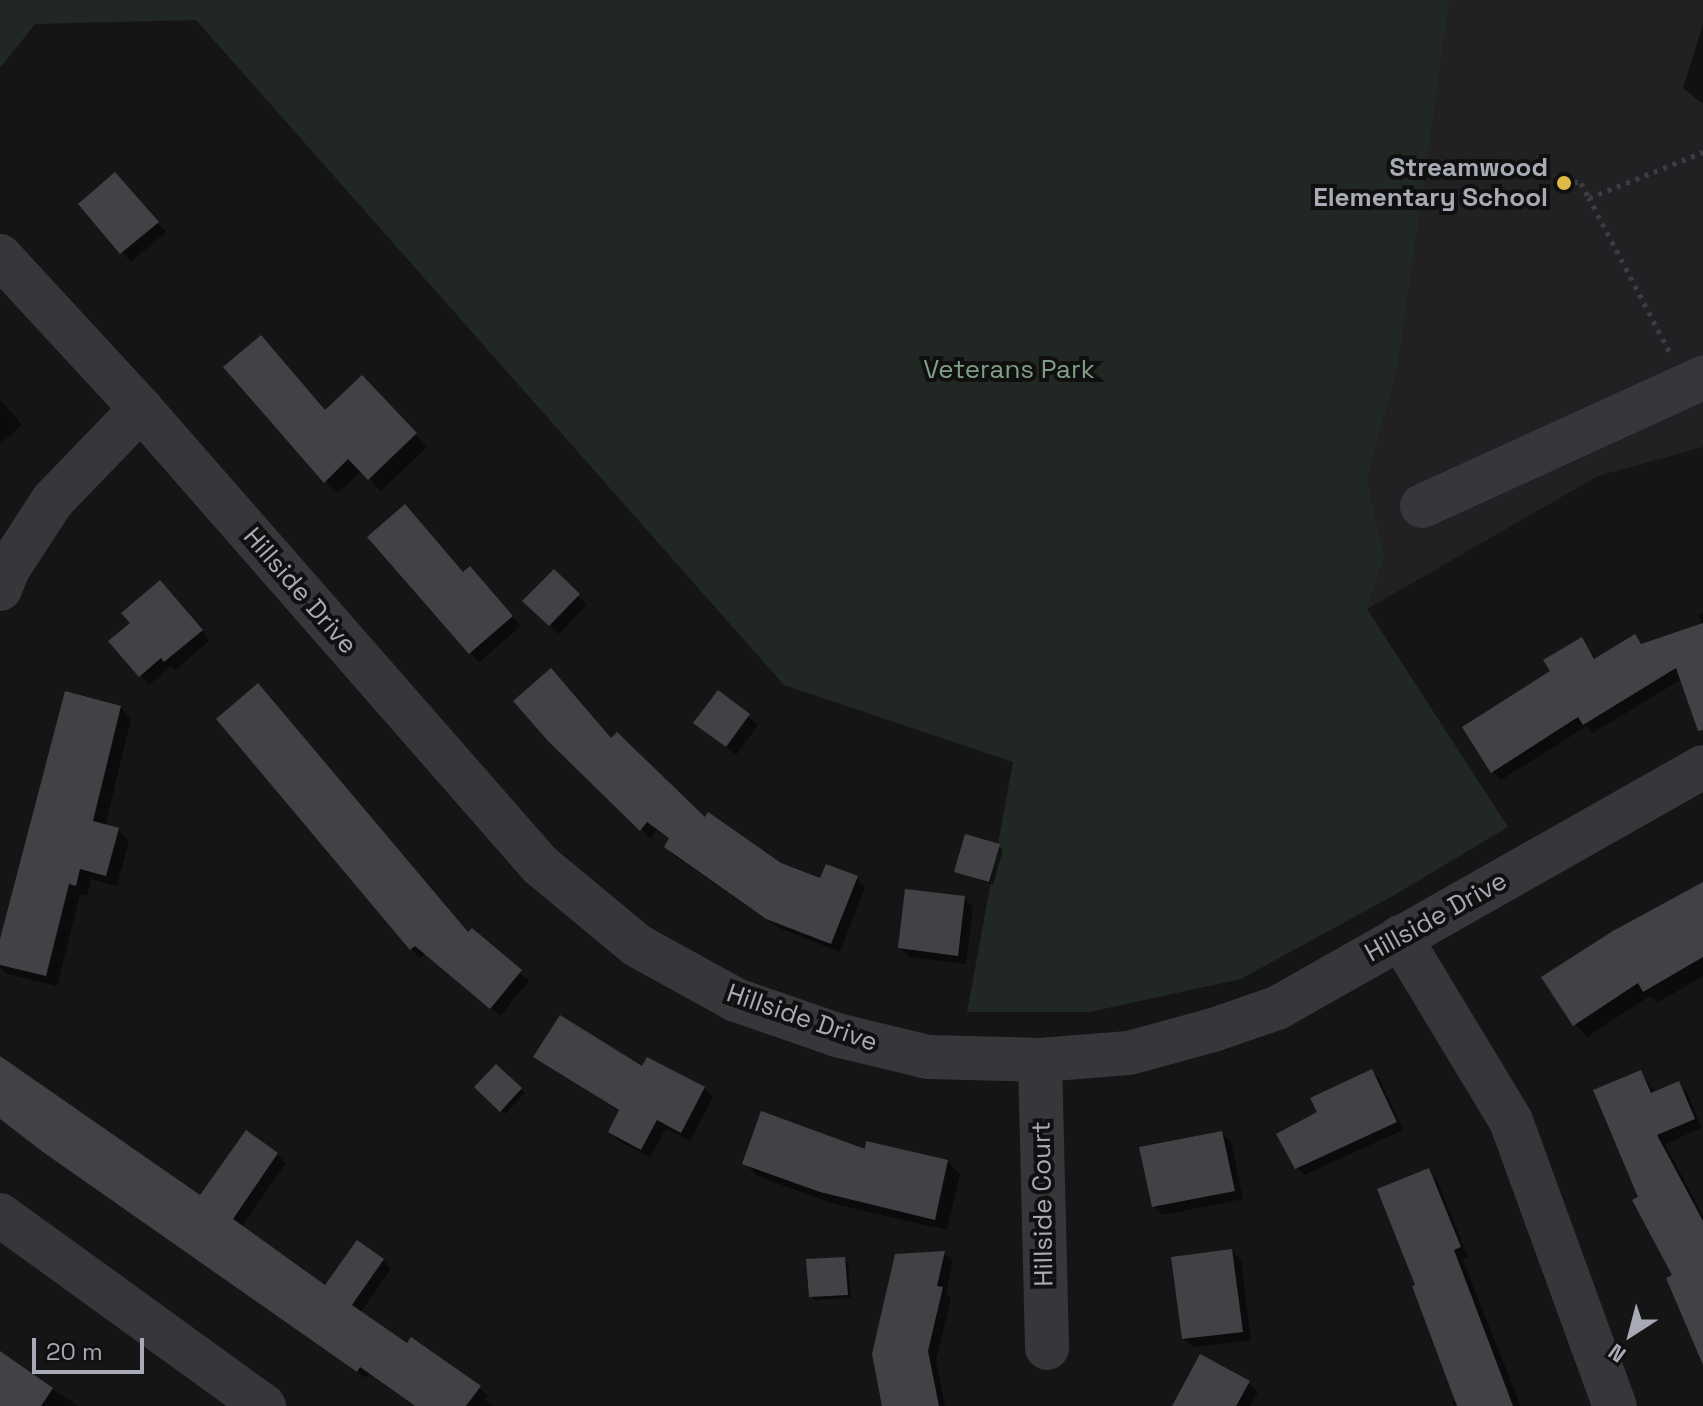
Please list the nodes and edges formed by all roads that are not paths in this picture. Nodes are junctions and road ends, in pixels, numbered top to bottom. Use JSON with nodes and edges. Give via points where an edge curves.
{"nodes":[{"id":1,"x":0,"y":256,"type":"edge"},
{"id":2,"x":1695,"y":382,"type":"edge"},
{"id":3,"x":141,"y":409,"type":"junction"},
{"id":4,"x":1422,"y":506,"type":"dead end"},
{"id":5,"x":0,"y":589,"type":"edge"},
{"id":6,"x":1703,"y":767,"type":"edge"},
{"id":7,"x":1400,"y":937,"type":"junction"},
{"id":8,"x":1040,"y":1060,"type":"junction"},
{"id":9,"x":0,"y":1215,"type":"edge"},
{"id":10,"x":1047,"y":1348,"type":"dead end"},
{"id":11,"x":264,"y":1406,"type":"edge"},
{"id":12,"x":1615,"y":1406,"type":"edge"}],
"edges":[{"from":1,"to":3,"type":"street","name":"Hillside Drive"},
{"from":2,"to":4,"type":"street"},
{"from":3,"to":5,"type":"street","via":[[53,500]]},
{"from":3,"to":8,"type":"street","name":"Hillside Drive","via":[[540,865],[638,946],[736,1000],[837,1035],[928,1057]]},
{"from":6,"to":7,"type":"street","name":"Hillside Drive"},
{"from":7,"to":8,"type":"street","name":"Hillside Drive","via":[[1252,1017],[1129,1053]]},
{"from":7,"to":12,"type":"street","via":[[1511,1121]]},
{"from":8,"to":10,"type":"street","name":"Hillside Court"},
{"from":9,"to":11,"type":"street"}]}
